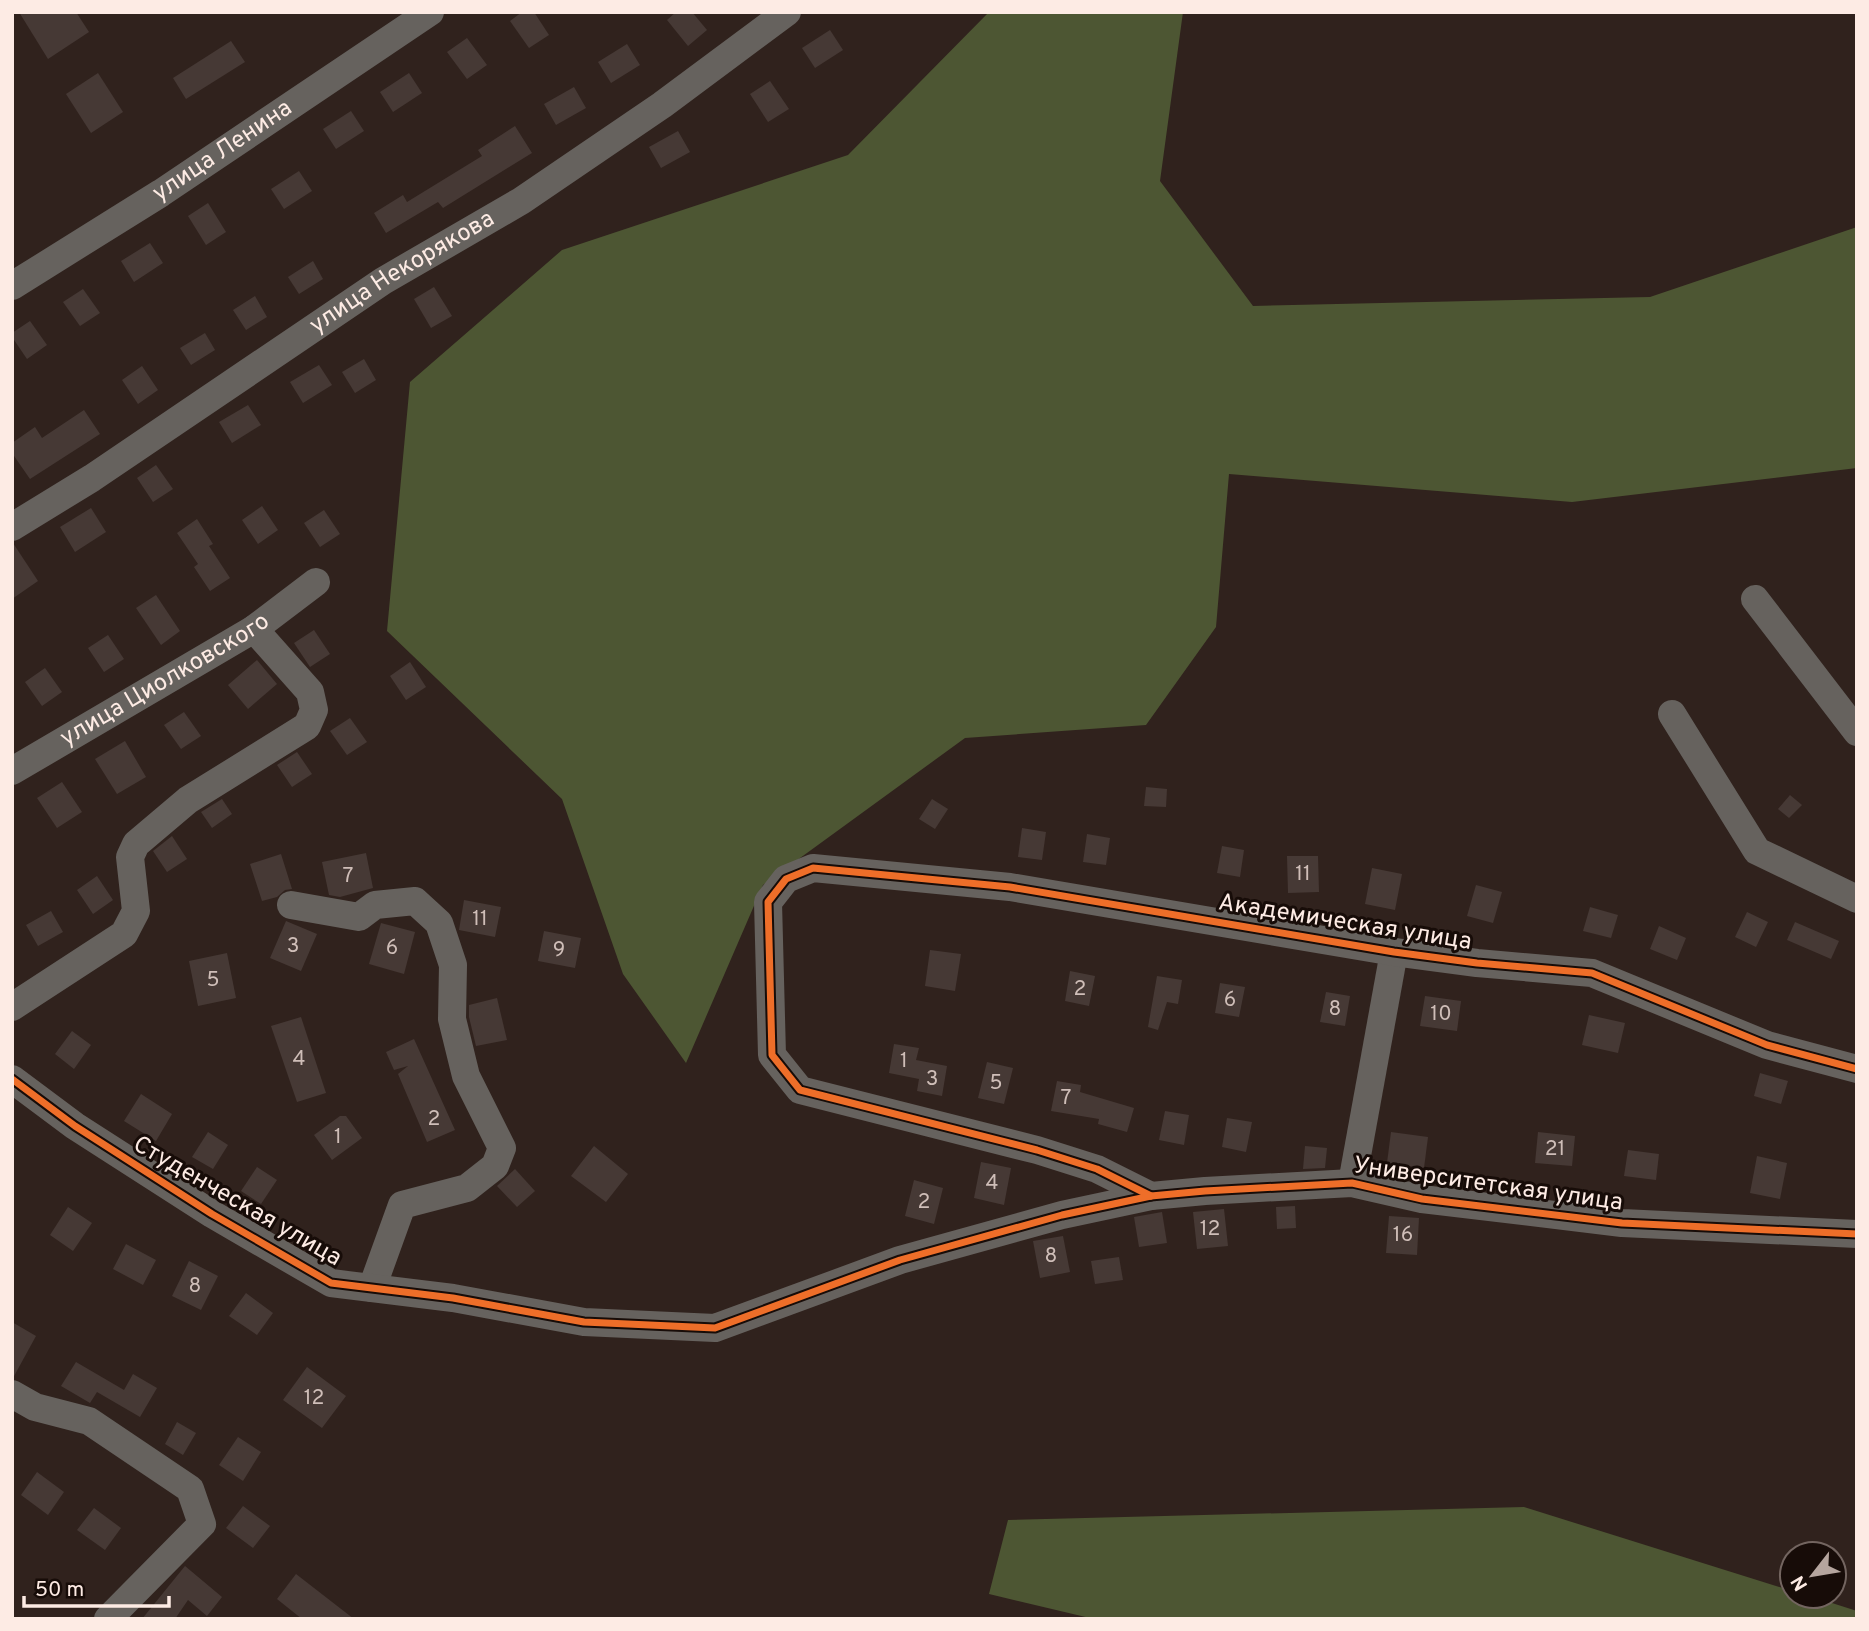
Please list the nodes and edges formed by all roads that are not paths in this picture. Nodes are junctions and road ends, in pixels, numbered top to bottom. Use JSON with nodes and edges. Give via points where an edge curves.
{"nodes":[{"id":1,"x":430,"y":12,"type":"edge"},
{"id":2,"x":786,"y":12,"type":"edge"},
{"id":3,"x":12,"y":286,"type":"edge"},
{"id":4,"x":12,"y":527,"type":"edge"},
{"id":5,"x":316,"y":582,"type":"dead end"},
{"id":6,"x":1755,"y":599,"type":"dead end"},
{"id":7,"x":254,"y":629,"type":"junction"},
{"id":8,"x":1672,"y":714,"type":"dead end"},
{"id":9,"x":1857,"y":732,"type":"edge"},
{"id":10,"x":12,"y":771,"type":"edge"},
{"id":11,"x":1857,"y":899,"type":"edge"},
{"id":12,"x":291,"y":905,"type":"dead end"},
{"id":13,"x":1394,"y":952,"type":"junction"},
{"id":14,"x":12,"y":1007,"type":"edge"},
{"id":15,"x":1857,"y":1069,"type":"edge"},
{"id":16,"x":12,"y":1079,"type":"edge"},
{"id":17,"x":1352,"y":1183,"type":"junction"},
{"id":18,"x":1151,"y":1196,"type":"junction"},
{"id":19,"x":1857,"y":1234,"type":"edge"},
{"id":20,"x":372,"y":1287,"type":"junction"},
{"id":21,"x":715,"y":1328,"type":"joint"},
{"id":22,"x":12,"y":1394,"type":"edge"},
{"id":23,"x":108,"y":1619,"type":"edge"}],
"edges":[{"from":1,"to":3,"type":"street","name":"улица Ленина","via":[[161,193]]},
{"from":2,"to":4,"type":"street","name":"улица Некорякова","via":[[662,105],[521,201],[383,281]]},
{"from":5,"to":7,"type":"street","name":"улица Циолковского"},
{"from":6,"to":9,"type":"street"},
{"from":7,"to":10,"type":"street","name":"улица Циолковского"},
{"from":7,"to":14,"type":"street","via":[[310,692],[314,710],[307,726],[188,800],[136,844],[131,857],[136,911],[124,934]]},
{"from":8,"to":11,"type":"street","via":[[1757,851]]},
{"from":12,"to":20,"type":"street","via":[[359,917],[376,905],[415,901],[439,923],[453,965],[452,1019],[466,1076],[502,1148],[495,1166],[467,1188],[402,1205]]},
{"from":13,"to":15,"type":"street","name":"Академическая улица","via":[[1592,973],[1767,1045]]},
{"from":13,"to":17,"type":"street"},
{"from":13,"to":18,"type":"street","name":"Академическая улица","via":[[1010,887],[813,868],[786,879],[768,902],[772,1055],[800,1090],[1037,1150],[1097,1169]]},
{"from":16,"to":20,"type":"street","name":"Студенческая улица","via":[[75,1126],[212,1214],[331,1283]]},
{"from":17,"to":18,"type":"street","name":"Университетская улица"},
{"from":17,"to":19,"type":"street","name":"Университетская улица","via":[[1422,1199],[1622,1223]]},
{"from":18,"to":21,"type":"street","name":"Университетская улица","via":[[1062,1215],[900,1260]]},
{"from":20,"to":21,"type":"street","name":"Студенческая улица","via":[[584,1322]]},
{"from":22,"to":23,"type":"street","via":[[35,1407],[89,1421],[190,1489],[202,1524]]}]}
